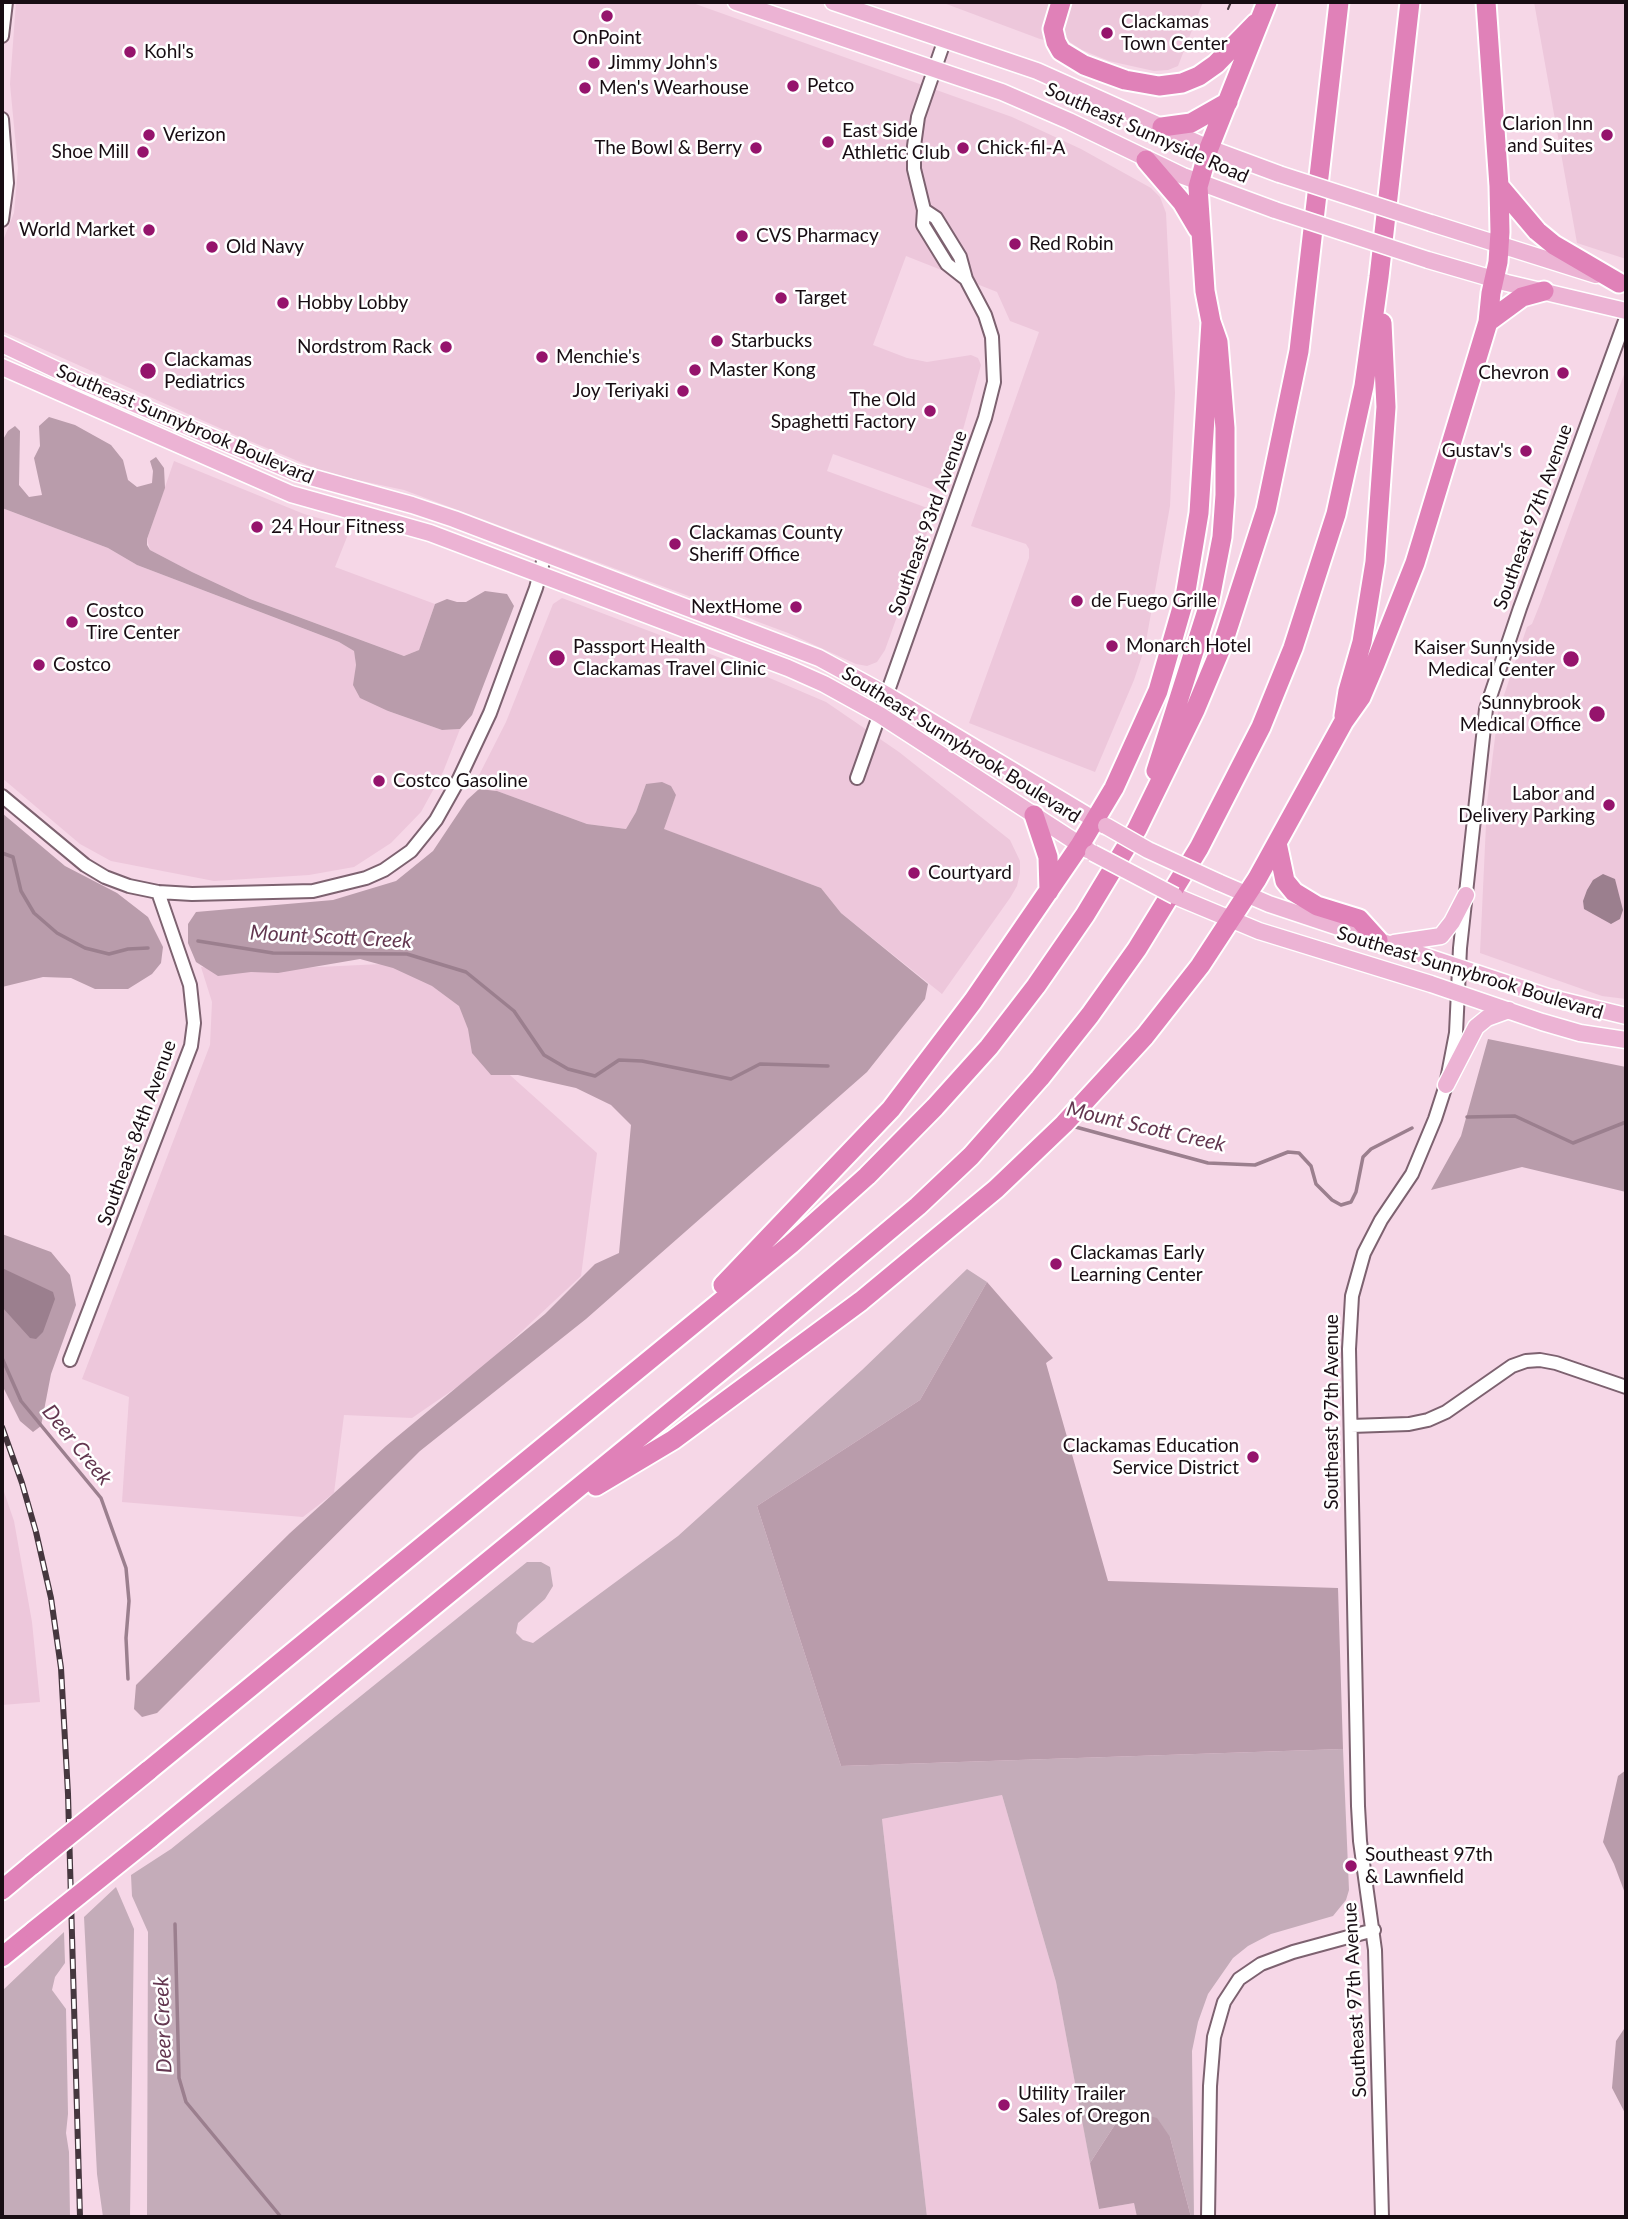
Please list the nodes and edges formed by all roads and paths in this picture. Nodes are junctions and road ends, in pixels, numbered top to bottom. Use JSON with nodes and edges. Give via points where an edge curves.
{"nodes":[{"id":1,"x":6,"y":2,"type":"edge"},
{"id":2,"x":736,"y":2,"type":"edge"},
{"id":3,"x":833,"y":2,"type":"edge"},
{"id":4,"x":1061,"y":2,"type":"edge"},
{"id":5,"x":1339,"y":2,"type":"edge"},
{"id":6,"x":1410,"y":2,"type":"edge"},
{"id":7,"x":1486,"y":2,"type":"edge"},
{"id":8,"x":1264,"y":10,"type":"edge"},
{"id":9,"x":2,"y":36,"type":"edge"},
{"id":10,"x":945,"y":39,"type":"junction"},
{"id":11,"x":934,"y":68,"type":"junction"},
{"id":12,"x":1228,"y":102,"type":"junction"},
{"id":13,"x":2,"y":119,"type":"edge"},
{"id":14,"x":1162,"y":127,"type":"junction"},
{"id":15,"x":1209,"y":148,"type":"junction"},
{"id":16,"x":1146,"y":160,"type":"junction"},
{"id":17,"x":1199,"y":183,"type":"junction"},
{"id":18,"x":1499,"y":186,"type":"junction"},
{"id":19,"x":2,"y":220,"type":"edge"},
{"id":20,"x":1201,"y":233,"type":"junction"},
{"id":21,"x":1500,"y":245,"type":"junction"},
{"id":22,"x":1379,"y":277,"type":"junction"},
{"id":23,"x":1495,"y":279,"type":"junction"},
{"id":24,"x":1623,"y":284,"type":"edge"},
{"id":25,"x":1544,"y":291,"type":"junction"},
{"id":26,"x":1626,"y":311,"type":"edge"},
{"id":27,"x":1626,"y":318,"type":"edge"},
{"id":28,"x":1211,"y":322,"type":"junction"},
{"id":29,"x":1488,"y":322,"type":"junction"},
{"id":30,"x":2,"y":344,"type":"edge"},
{"id":31,"x":2,"y":367,"type":"edge"},
{"id":32,"x":545,"y":554,"type":"junction"},
{"id":33,"x":540,"y":574,"type":"junction"},
{"id":34,"x":762,"y":636,"type":"junction"},
{"id":35,"x":714,"y":639,"type":"junction"},
{"id":36,"x":887,"y":695,"type":"junction"},
{"id":37,"x":880,"y":715,"type":"junction"},
{"id":38,"x":1344,"y":720,"type":"junction"},
{"id":39,"x":858,"y":778,"type":"dead end"},
{"id":40,"x":2,"y":796,"type":"edge"},
{"id":41,"x":1034,"y":814,"type":"junction"},
{"id":42,"x":1101,"y":823,"type":"junction"},
{"id":43,"x":1137,"y":829,"type":"junction"},
{"id":44,"x":1277,"y":843,"type":"junction"},
{"id":45,"x":1087,"y":849,"type":"junction"},
{"id":46,"x":1049,"y":891,"type":"junction"},
{"id":47,"x":158,"y":892,"type":"junction"},
{"id":48,"x":1247,"y":895,"type":"junction"},
{"id":49,"x":1466,"y":895,"type":"junction"},
{"id":50,"x":1232,"y":920,"type":"junction"},
{"id":51,"x":1383,"y":942,"type":"junction"},
{"id":52,"x":1460,"y":968,"type":"junction"},
{"id":53,"x":1458,"y":993,"type":"junction"},
{"id":54,"x":1509,"y":1010,"type":"junction"},
{"id":55,"x":1626,"y":1016,"type":"edge"},
{"id":56,"x":1626,"y":1040,"type":"edge"},
{"id":57,"x":1446,"y":1085,"type":"junction"},
{"id":58,"x":660,"y":1350,"type":"junction"},
{"id":59,"x":70,"y":1360,"type":"dead end"},
{"id":60,"x":1626,"y":1387,"type":"edge"},
{"id":61,"x":1351,"y":1426,"type":"junction"},
{"id":62,"x":541,"y":1519,"type":"junction"},
{"id":63,"x":2,"y":1890,"type":"edge"},
{"id":64,"x":1374,"y":1930,"type":"junction"},
{"id":65,"x":2,"y":1957,"type":"edge"},
{"id":66,"x":1209,"y":2217,"type":"edge"},
{"id":67,"x":1382,"y":2217,"type":"edge"}],
"edges":[{"from":1,"to":9,"type":"street"},
{"from":2,"to":11,"type":"main road","name":"Southeast Sunnyside Road"},
{"from":3,"to":10,"type":"main road","name":"Southeast Sunnyside Road"},
{"from":4,"to":8,"type":"highway","via":[[1053,29],[1061,51],[1125,80],[1159,86],[1182,83],[1216,64]]},
{"from":5,"to":43,"type":"highway","via":[[1299,351],[1266,510],[1223,643]]},
{"from":6,"to":22,"type":"highway"},
{"from":7,"to":18,"type":"highway"},
{"from":8,"to":12,"type":"highway"},
{"from":10,"to":11,"type":"street","name":"Southeast 93rd Avenue"},
{"from":10,"to":14,"type":"main road","name":"Southeast Sunnyside Road","via":[[1037,71]]},
{"from":11,"to":16,"type":"main road","name":"Southeast Sunnyside Road","via":[[1069,121]]},
{"from":11,"to":36,"type":"street","name":"Southeast 93rd Avenue","via":[[918,117],[916,181],[925,210],[936,218],[960,257],[981,304],[992,337],[994,372],[985,418]]},
{"from":12,"to":14,"type":"highway","via":[[1191,123]]},
{"from":12,"to":15,"type":"highway"},
{"from":13,"to":19,"type":"street","via":[[7,183]]},
{"from":14,"to":15,"type":"main road","name":"Southeast Sunnyside Road"},
{"from":15,"to":17,"type":"highway"},
{"from":15,"to":21,"type":"main road","name":"Southeast Sunnyside Road","bridge":true},
{"from":16,"to":17,"type":"main road","name":"Southeast Sunnyside Road"},
{"from":16,"to":20,"type":"highway"},
{"from":17,"to":20,"type":"highway"},
{"from":17,"to":23,"type":"main road","name":"Southeast Sunnyside Road","bridge":true},
{"from":18,"to":21,"type":"highway"},
{"from":18,"to":24,"type":"highway","via":[[1537,231]]},
{"from":20,"to":28,"type":"highway"},
{"from":21,"to":23,"type":"highway"},
{"from":21,"to":24,"type":"main road","name":"Southeast Sunnyside Road"},
{"from":22,"to":38,"type":"highway","via":[[1386,407],[1382,471],[1371,596]]},
{"from":22,"to":62,"type":"highway","via":[[1348,463],[1293,648],[1233,785],[1137,949],[1057,1057],[971,1156],[866,1251]]},
{"from":23,"to":25,"type":"main road","name":"Southeast Sunnyside Road"},
{"from":23,"to":29,"type":"highway"},
{"from":25,"to":26,"type":"main road","name":"Southeast Sunnyside Road"},
{"from":25,"to":29,"type":"highway","via":[[1522,297]]},
{"from":27,"to":49,"type":"street","name":"Southeast 97th Avenue","via":[[1486,709]]},
{"from":28,"to":42,"type":"highway","via":[[1199,513],[1185,597],[1158,691]]},
{"from":28,"to":43,"type":"highway","via":[[1218,342],[1225,428],[1222,537],[1209,604]]},
{"from":29,"to":38,"type":"highway","via":[[1415,563],[1361,696]]},
{"from":30,"to":32,"type":"main road","name":"Southeast Sunnybrook Boulevard","via":[[296,473],[436,513]]},
{"from":31,"to":33,"type":"main road","name":"Southeast Sunnybrook Boulevard","via":[[291,494],[430,533]]},
{"from":32,"to":33,"type":"street"},
{"from":32,"to":34,"type":"main road","name":"Southeast Sunnybrook Boulevard"},
{"from":33,"to":35,"type":"main road","name":"Southeast Sunnybrook Boulevard"},
{"from":33,"to":47,"type":"street","via":[[490,713],[436,820],[411,851],[366,878],[313,891]]},
{"from":34,"to":35,"type":"main road","via":[[747,639],[724,633]]},
{"from":34,"to":36,"type":"main road","name":"Southeast Sunnybrook Boulevard","via":[[819,659]]},
{"from":35,"to":37,"type":"main road","name":"Southeast Sunnybrook Boulevard","via":[[805,675]]},
{"from":36,"to":37,"type":"street","name":"Southeast 93rd Avenue"},
{"from":36,"to":42,"type":"main road","name":"Southeast Sunnybrook Boulevard"},
{"from":37,"to":39,"type":"street","name":"Southeast 93rd Avenue"},
{"from":37,"to":41,"type":"main road","name":"Southeast Sunnybrook Boulevard"},
{"from":38,"to":44,"type":"highway"},
{"from":40,"to":47,"type":"street","via":[[85,865],[129,886]]},
{"from":41,"to":45,"type":"main road","name":"Southeast Sunnybrook Boulevard"},
{"from":41,"to":46,"type":"highway","via":[[1048,857]]},
{"from":42,"to":45,"type":"highway"},
{"from":42,"to":48,"type":"main road","name":"Southeast Sunnybrook Boulevard","bridge":true},
{"from":43,"to":58,"type":"highway","via":[[1036,986],[936,1107],[810,1227]]},
{"from":44,"to":48,"type":"highway"},
{"from":44,"to":51,"type":"highway","via":[[1282,873],[1294,892],[1317,906],[1359,919]]},
{"from":45,"to":46,"type":"highway"},
{"from":45,"to":50,"type":"main road","name":"Southeast Sunnybrook Boulevard","bridge":true},
{"from":46,"to":58,"type":"highway","via":[[943,1043],[883,1119]]},
{"from":47,"to":59,"type":"street","name":"Southeast 84th Avenue","via":[[190,985],[191,1046]]},
{"from":48,"to":50,"type":"highway"},
{"from":48,"to":51,"type":"main road","name":"Southeast Sunnybrook Boulevard"},
{"from":49,"to":51,"type":"main road","via":[[1441,936]]},
{"from":49,"to":52,"type":"street","name":"Southeast 97th Avenue"},
{"from":50,"to":53,"type":"main road","name":"Southeast Sunnybrook Boulevard"},
{"from":50,"to":62,"type":"highway","via":[[1144,1036],[1073,1115],[996,1189],[861,1301],[673,1440]]},
{"from":51,"to":52,"type":"main road","name":"Southeast Sunnybrook Boulevard"},
{"from":52,"to":53,"type":"street","name":"Southeast 97th Avenue"},
{"from":52,"to":55,"type":"main road","name":"Southeast Sunnybrook Boulevard","via":[[1571,1004]]},
{"from":53,"to":54,"type":"main road","name":"Southeast Sunnybrook Boulevard"},
{"from":53,"to":57,"type":"street","name":"Southeast 97th Avenue"},
{"from":54,"to":56,"type":"main road","name":"Southeast Sunnybrook Boulevard","via":[[1580,1033]]},
{"from":54,"to":57,"type":"main road","via":[[1476,1027]]},
{"from":57,"to":61,"type":"street","name":"Southeast 97th Avenue","via":[[1409,1180],[1369,1242],[1354,1286],[1349,1326]]},
{"from":58,"to":63,"type":"highway","bridge":true},
{"from":60,"to":61,"type":"street","via":[[1540,1360],[1512,1366],[1428,1420]]},
{"from":61,"to":64,"type":"street","name":"Southeast 97th Avenue","via":[[1357,1806]]},
{"from":62,"to":65,"type":"highway","bridge":true},
{"from":64,"to":66,"type":"street","via":[[1311,1946],[1249,1970],[1224,2002],[1214,2037],[1210,2086]]},
{"from":64,"to":67,"type":"street","name":"Southeast 97th Avenue"}]}
